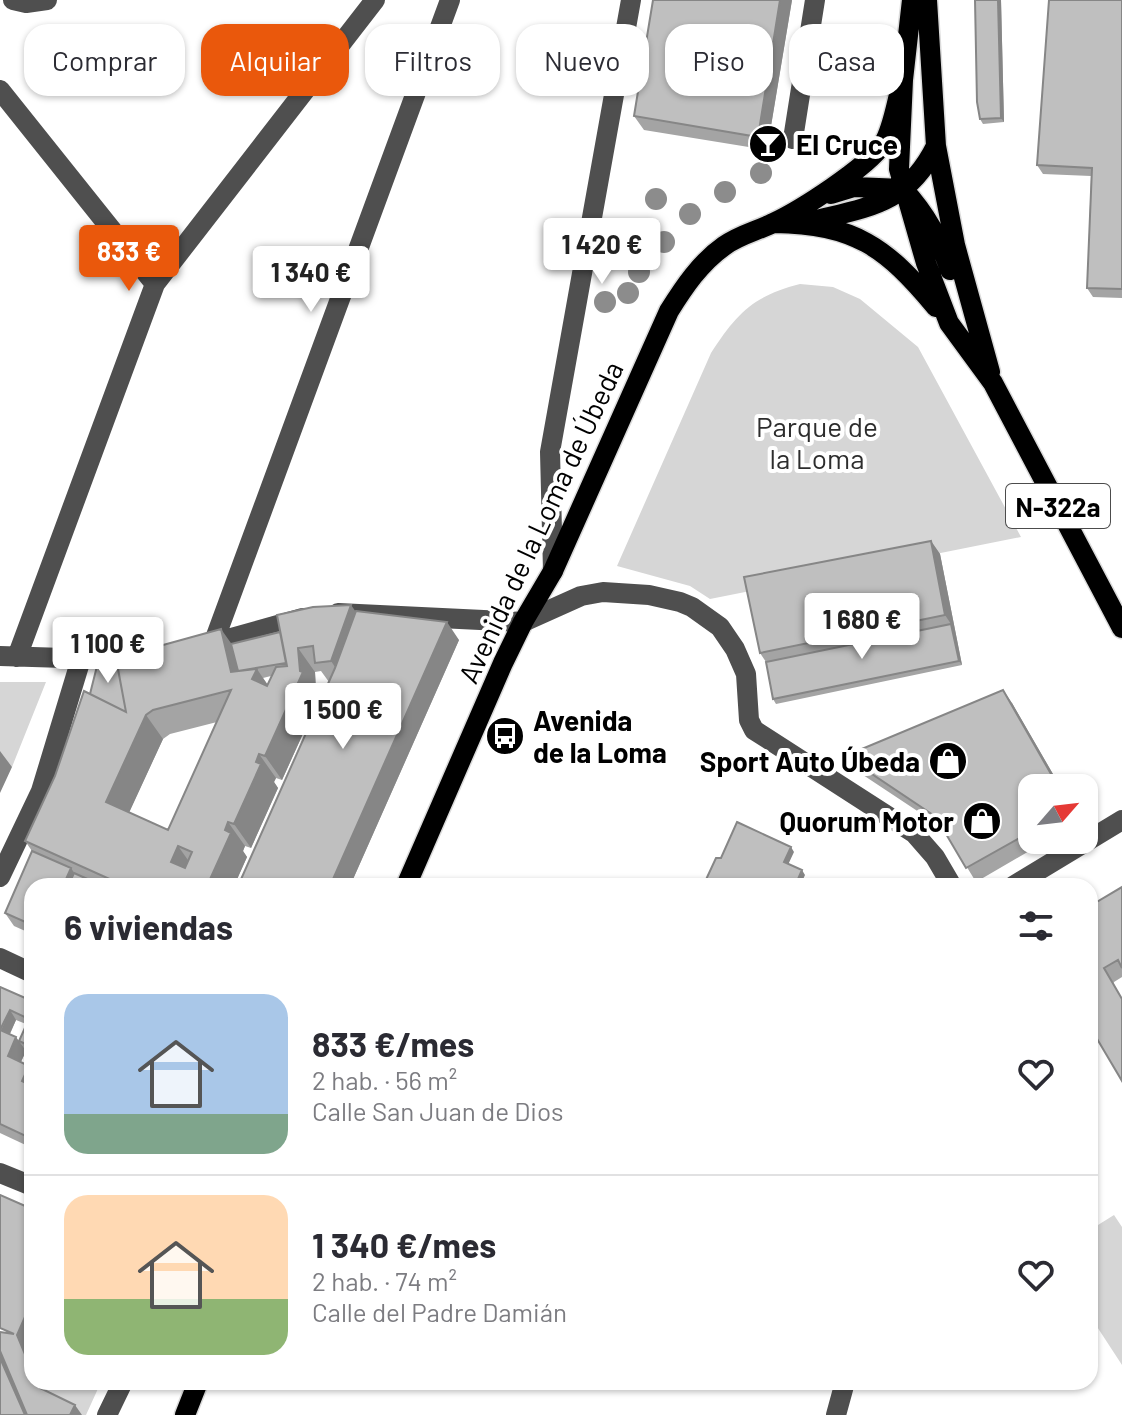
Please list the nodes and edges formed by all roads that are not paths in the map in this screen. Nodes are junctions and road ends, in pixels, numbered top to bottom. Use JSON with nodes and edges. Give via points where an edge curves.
{"nodes":[{"id":1,"x":5,"y":0,"type":"edge"},
{"id":2,"x":13,"y":0,"type":"edge"},
{"id":3,"x":47,"y":0,"type":"edge"},
{"id":4,"x":375,"y":0,"type":"edge"},
{"id":5,"x":450,"y":0,"type":"edge"},
{"id":6,"x":631,"y":0,"type":"edge"},
{"id":7,"x":815,"y":0,"type":"edge"},
{"id":8,"x":912,"y":0,"type":"edge"},
{"id":9,"x":927,"y":0,"type":"edge"},
{"id":10,"x":0,"y":4,"type":"edge"},
{"id":11,"x":904,"y":71,"type":"edge"},
{"id":12,"x":0,"y":90,"type":"edge"},
{"id":13,"x":898,"y":96,"type":"edge"},
{"id":14,"x":902,"y":96,"type":"edge"},
{"id":15,"x":793,"y":139,"type":"dead end"},
{"id":16,"x":936,"y":146,"type":"junction"},
{"id":17,"x":903,"y":189,"type":"junction"},
{"id":18,"x":808,"y":202,"type":"junction"},
{"id":19,"x":773,"y":223,"type":"junction"},
{"id":20,"x":805,"y":223,"type":"junction"},
{"id":21,"x":155,"y":284,"type":"junction"},
{"id":22,"x":949,"y":323,"type":"junction"},
{"id":23,"x":979,"y":332,"type":"junction"},
{"id":24,"x":993,"y":383,"type":"junction"},
{"id":25,"x":553,"y":571,"type":"junction"},
{"id":26,"x":523,"y":622,"type":"junction"},
{"id":27,"x":1122,"y":628,"type":"edge"},
{"id":28,"x":213,"y":644,"type":"junction"},
{"id":29,"x":185,"y":649,"type":"edge"},
{"id":30,"x":157,"y":655,"type":"edge"},
{"id":31,"x":8,"y":657,"type":"edge"},
{"id":32,"x":81,"y":659,"type":"junction"},
{"id":33,"x":1122,"y":820,"type":"edge"},
{"id":34,"x":0,"y":877,"type":"edge"},
{"id":35,"x":410,"y":878,"type":"edge"},
{"id":36,"x":947,"y":878,"type":"edge"},
{"id":37,"x":1026,"y":878,"type":"edge"},
{"id":38,"x":0,"y":958,"type":"edge"},
{"id":39,"x":24,"y":969,"type":"edge"},
{"id":40,"x":0,"y":1173,"type":"edge"},
{"id":41,"x":24,"y":1183,"type":"edge"},
{"id":42,"x":119,"y":1390,"type":"edge"},
{"id":43,"x":195,"y":1390,"type":"edge"},
{"id":44,"x":843,"y":1390,"type":"edge"},
{"id":45,"x":107,"y":1415,"type":"edge"},
{"id":46,"x":185,"y":1415,"type":"edge"},
{"id":47,"x":836,"y":1415,"type":"edge"}],
"edges":[{"from":1,"to":10,"type":"street"},
{"from":2,"to":3,"type":"street"},
{"from":4,"to":21,"type":"street"},
{"from":5,"to":28,"type":"street"},
{"from":6,"to":25,"type":"street","via":[[550,452]]},
{"from":7,"to":15,"type":"street"},
{"from":8,"to":11,"type":"main road","number":"N-322a"},
{"from":9,"to":16,"type":"main road","number":"N-322a"},
{"from":12,"to":21,"type":"street"},
{"from":13,"to":18,"type":"main road","via":[[884,144]]},
{"from":14,"to":17,"type":"main road","number":"N-322a"},
{"from":16,"to":17,"type":"main road"},
{"from":16,"to":23,"type":"main road","number":"N-322a"},
{"from":17,"to":18,"type":"main road","via":[[854,187]]},
{"from":17,"to":20,"type":"main road","via":[[867,208]]},
{"from":17,"to":22,"type":"main road","number":"N-322a"},
{"from":17,"to":23,"type":"main road","via":[[927,217]]},
{"from":18,"to":19,"type":"main road"},
{"from":19,"to":20,"type":"main road"},
{"from":19,"to":25,"type":"main road","name":"Avenida de la Loma de Úbeda","via":[[725,245],[685,285]]},
{"from":20,"to":22,"type":"main road","via":[[855,237],[891,258]]},
{"from":21,"to":31,"type":"street"},
{"from":22,"to":24,"type":"main road","number":"N-322a"},
{"from":23,"to":24,"type":"main road","number":"N-322a"},
{"from":24,"to":27,"type":"main road","number":"N-322a"},
{"from":25,"to":26,"type":"main road","name":"Avenida de la Loma de Úbeda"},
{"from":26,"to":28,"type":"street","via":[[346,612],[291,621]]},
{"from":26,"to":35,"type":"main road","name":"Avenida de la Loma de Úbeda"},
{"from":26,"to":36,"type":"street","via":[[603,592],[649,595],[692,607],[720,627],[735,649],[746,674],[754,730],[914,833]]},
{"from":28,"to":29,"type":"street"},
{"from":30,"to":32,"type":"street"},
{"from":31,"to":32,"type":"street"},
{"from":32,"to":34,"type":"street","via":[[41,791]]},
{"from":33,"to":37,"type":"street"},
{"from":38,"to":39,"type":"street"},
{"from":40,"to":41,"type":"street"},
{"from":42,"to":45,"type":"street"},
{"from":43,"to":46,"type":"main road"},
{"from":44,"to":47,"type":"street"}]}
